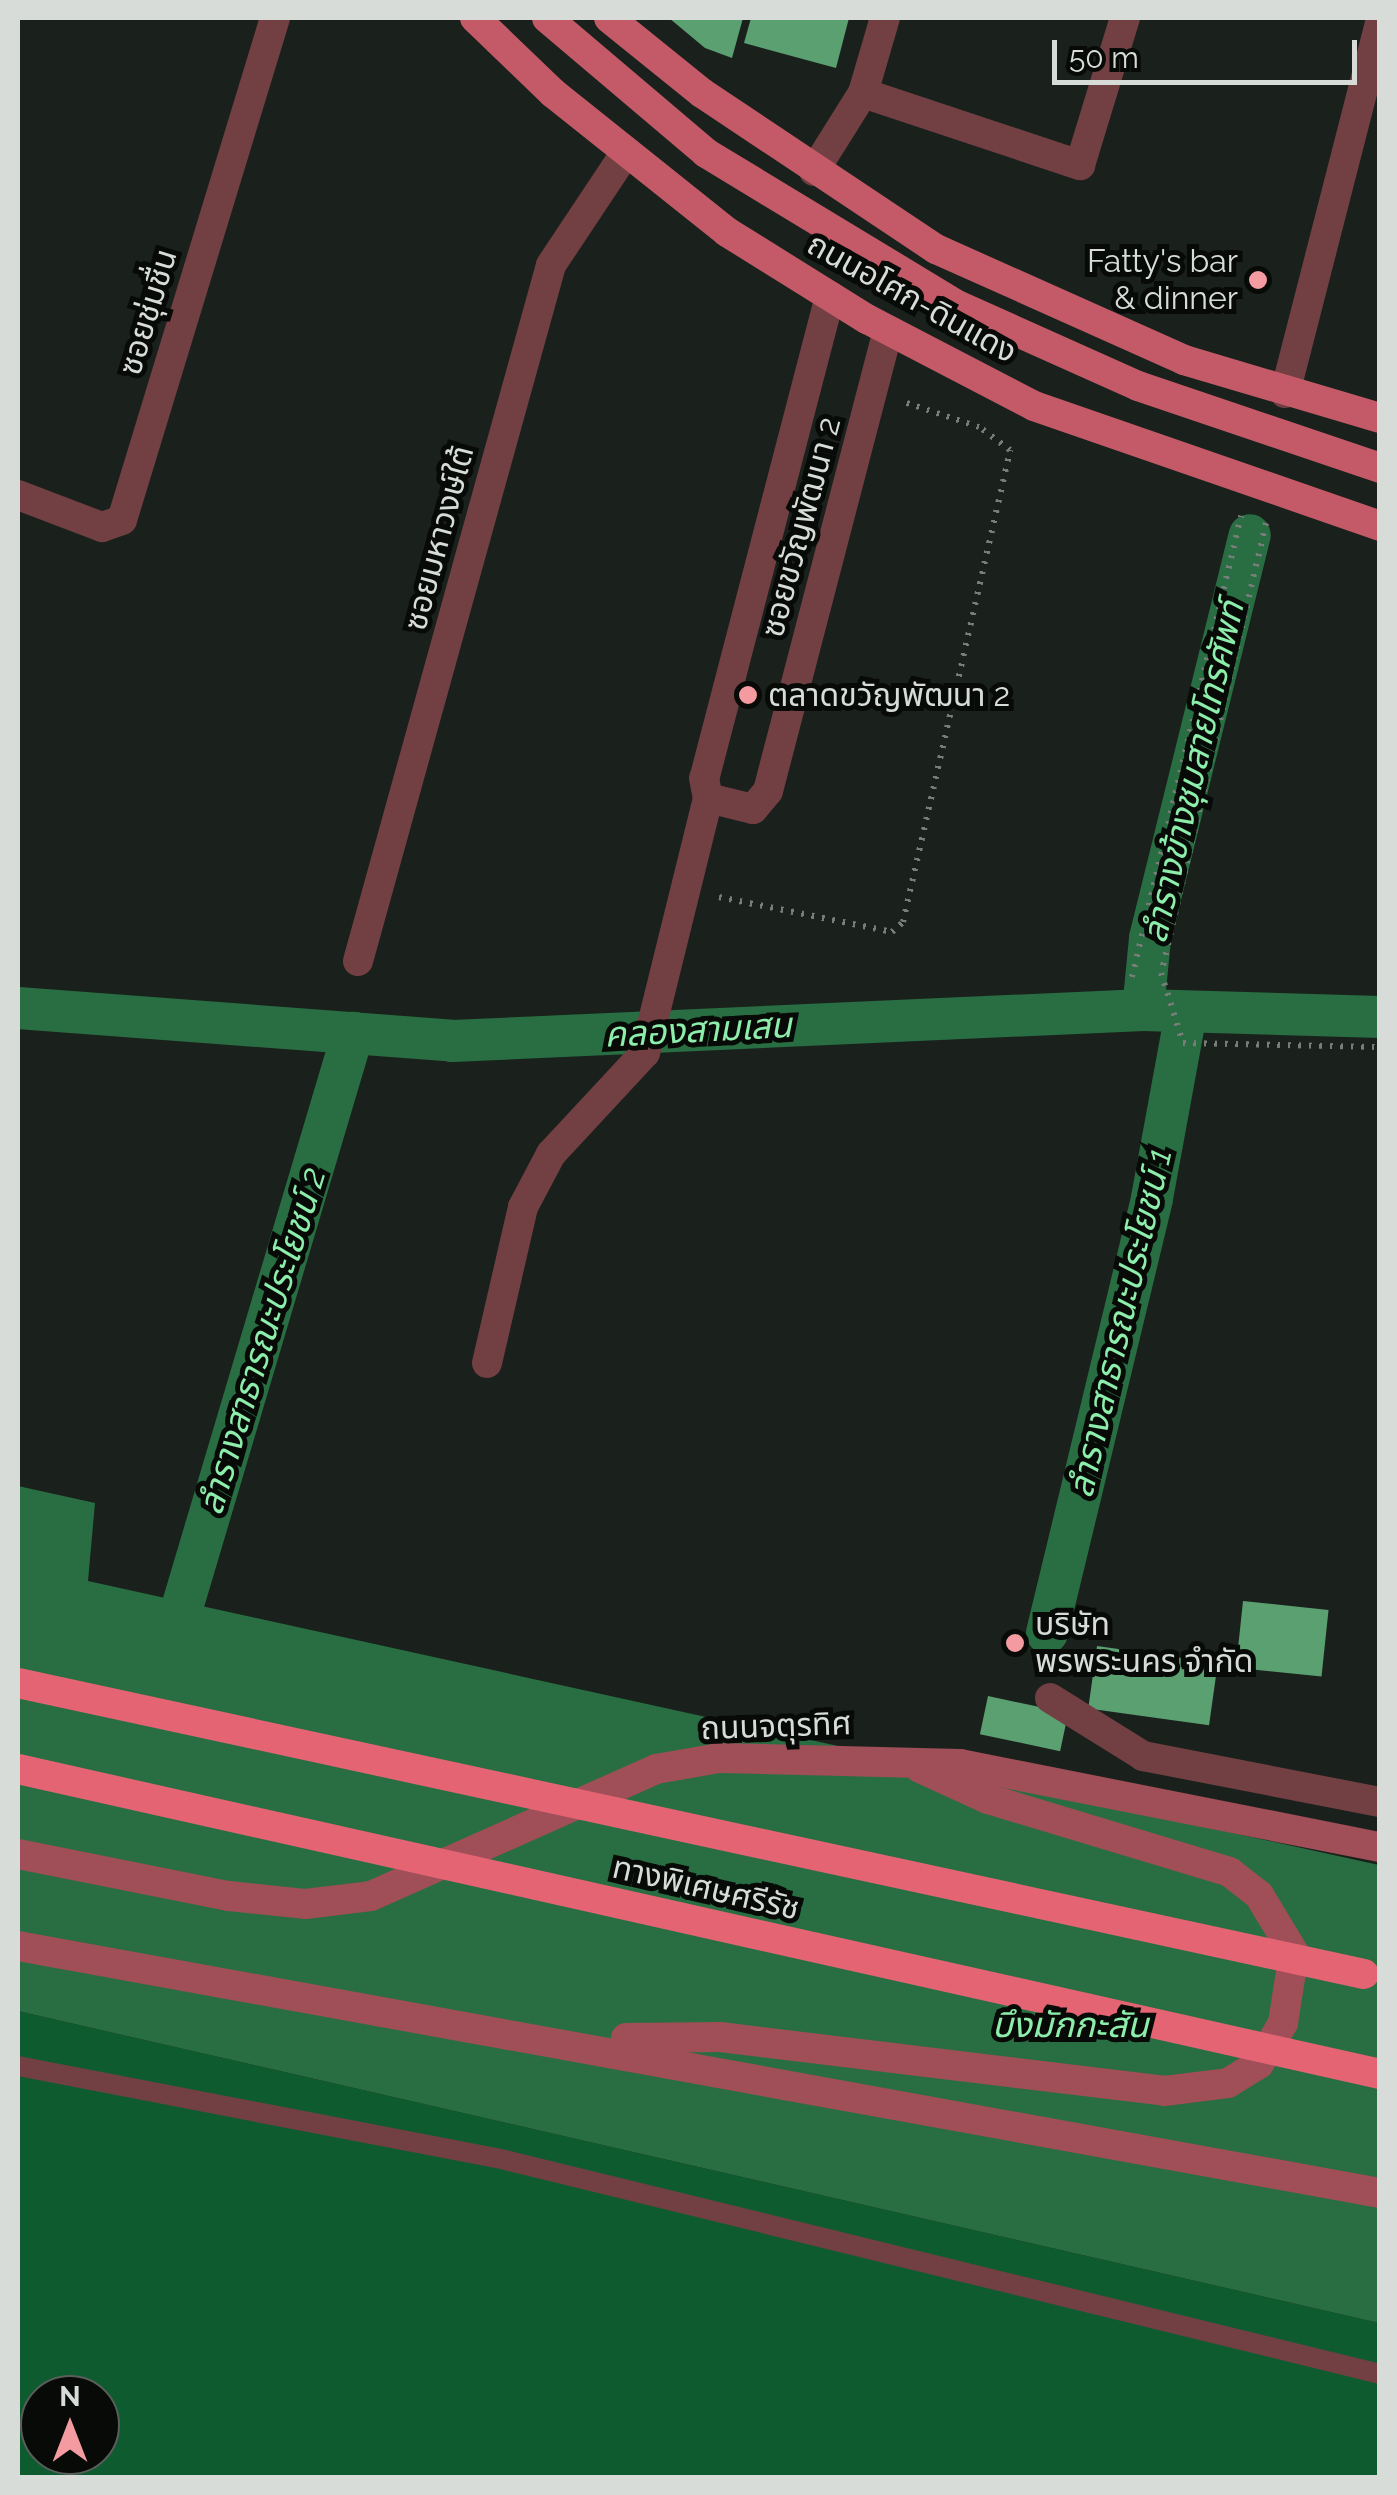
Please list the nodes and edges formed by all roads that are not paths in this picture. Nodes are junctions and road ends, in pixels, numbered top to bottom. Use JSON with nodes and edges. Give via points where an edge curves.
{"nodes":[{"id":1,"x":275,"y":18,"type":"edge"},
{"id":2,"x":474,"y":18,"type":"edge"},
{"id":3,"x":547,"y":18,"type":"edge"},
{"id":4,"x":609,"y":18,"type":"edge"},
{"id":5,"x":885,"y":18,"type":"edge"},
{"id":6,"x":1126,"y":18,"type":"edge"},
{"id":7,"x":1380,"y":24,"type":"edge"},
{"id":8,"x":863,"y":94,"type":"junction"},
{"id":9,"x":626,"y":152,"type":"junction"},
{"id":10,"x":814,"y":171,"type":"junction"},
{"id":11,"x":830,"y":296,"type":"junction"},
{"id":12,"x":888,"y":330,"type":"junction"},
{"id":13,"x":1286,"y":393,"type":"junction"},
{"id":14,"x":1380,"y":418,"type":"edge"},
{"id":15,"x":1380,"y":468,"type":"edge"},
{"id":16,"x":18,"y":496,"type":"edge"},
{"id":17,"x":1380,"y":526,"type":"edge"},
{"id":18,"x":708,"y":798,"type":"junction"},
{"id":19,"x":358,"y":960,"type":"dead end"},
{"id":20,"x":487,"y":1363,"type":"dead end"},
{"id":21,"x":18,"y":1683,"type":"edge"},
{"id":22,"x":1050,"y":1698,"type":"dead end"},
{"id":23,"x":904,"y":1760,"type":"junction"},
{"id":24,"x":18,"y":1769,"type":"edge"},
{"id":25,"x":1380,"y":1802,"type":"edge"},
{"id":26,"x":1380,"y":1847,"type":"edge"},
{"id":27,"x":18,"y":1854,"type":"edge"},
{"id":28,"x":18,"y":1946,"type":"edge"},
{"id":29,"x":1364,"y":1974,"type":"dead end"},
{"id":30,"x":561,"y":2039,"type":"junction"},
{"id":31,"x":18,"y":2066,"type":"edge"},
{"id":32,"x":1380,"y":2074,"type":"edge"},
{"id":33,"x":1380,"y":2193,"type":"edge"},
{"id":34,"x":1380,"y":2374,"type":"edge"}],
"edges":[{"from":1,"to":16,"type":"street","name":"ซอยชุ่มชื่น","via":[[122,520],[102,527]]},
{"from":2,"to":9,"type":"main road","name":"ถนนอโศก-ดินแดง"},
{"from":3,"to":15,"type":"main road","name":"ถนนอโศก-ดินแดง","via":[[706,153],[957,305],[1138,386]]},
{"from":4,"to":10,"type":"main road","name":"ถนนอโศก-ดินแดง"},
{"from":5,"to":8,"type":"street"},
{"from":6,"to":8,"type":"street","via":[[1080,166]]},
{"from":7,"to":13,"type":"street"},
{"from":8,"to":10,"type":"street"},
{"from":9,"to":11,"type":"main road","name":"ถนนอโศก-ดินแดง","via":[[726,232]]},
{"from":9,"to":19,"type":"street","name":"ซอยมหาวงษ์ใต้","via":[[551,265]]},
{"from":10,"to":13,"type":"main road","name":"ถนนอโศก-ดินแดง","via":[[936,249],[1071,316]]},
{"from":11,"to":12,"type":"main road","name":"ถนนอโศก-ดินแดง"},
{"from":11,"to":18,"type":"street","name":"ซอยขวัญพัฒนา 2","via":[[704,778]]},
{"from":12,"to":17,"type":"main road","name":"ถนนอโศก-ดินแดง","via":[[1034,406]]},
{"from":12,"to":18,"type":"street","name":"ซอยขวัญพัฒนา 2","via":[[768,791],[754,808]]},
{"from":13,"to":14,"type":"main road","name":"ถนนอโศก-ดินแดง"},
{"from":18,"to":20,"type":"street","name":"ซอยขวัญพัฒนา 2","via":[[645,1053],[551,1154],[523,1207]]},
{"from":21,"to":29,"type":"highway","name":"ทางพิเศษศรีรัช","bridge":true},
{"from":22,"to":25,"type":"street","via":[[1144,1756]]},
{"from":23,"to":26,"type":"main road","name":"ถนนจตุรทิศ"},
{"from":23,"to":27,"type":"main road","name":"ถนนจตุรทิศ","bridge":true,"via":[[719,1758],[656,1769],[372,1896],[305,1904]]},
{"from":23,"to":30,"type":"main road","bridge":true,"via":[[988,1799],[1230,1872],[1259,1895],[1294,1954],[1283,2023],[1259,2064],[1228,2083],[1164,2091],[720,2037]]},
{"from":24,"to":32,"type":"highway","name":"ทางพิเศษศรีรัช","bridge":true},
{"from":28,"to":30,"type":"main road","via":[[216,1988]]},
{"from":30,"to":33,"type":"main road"},
{"from":31,"to":34,"type":"lane","via":[[505,2160]]}]}
